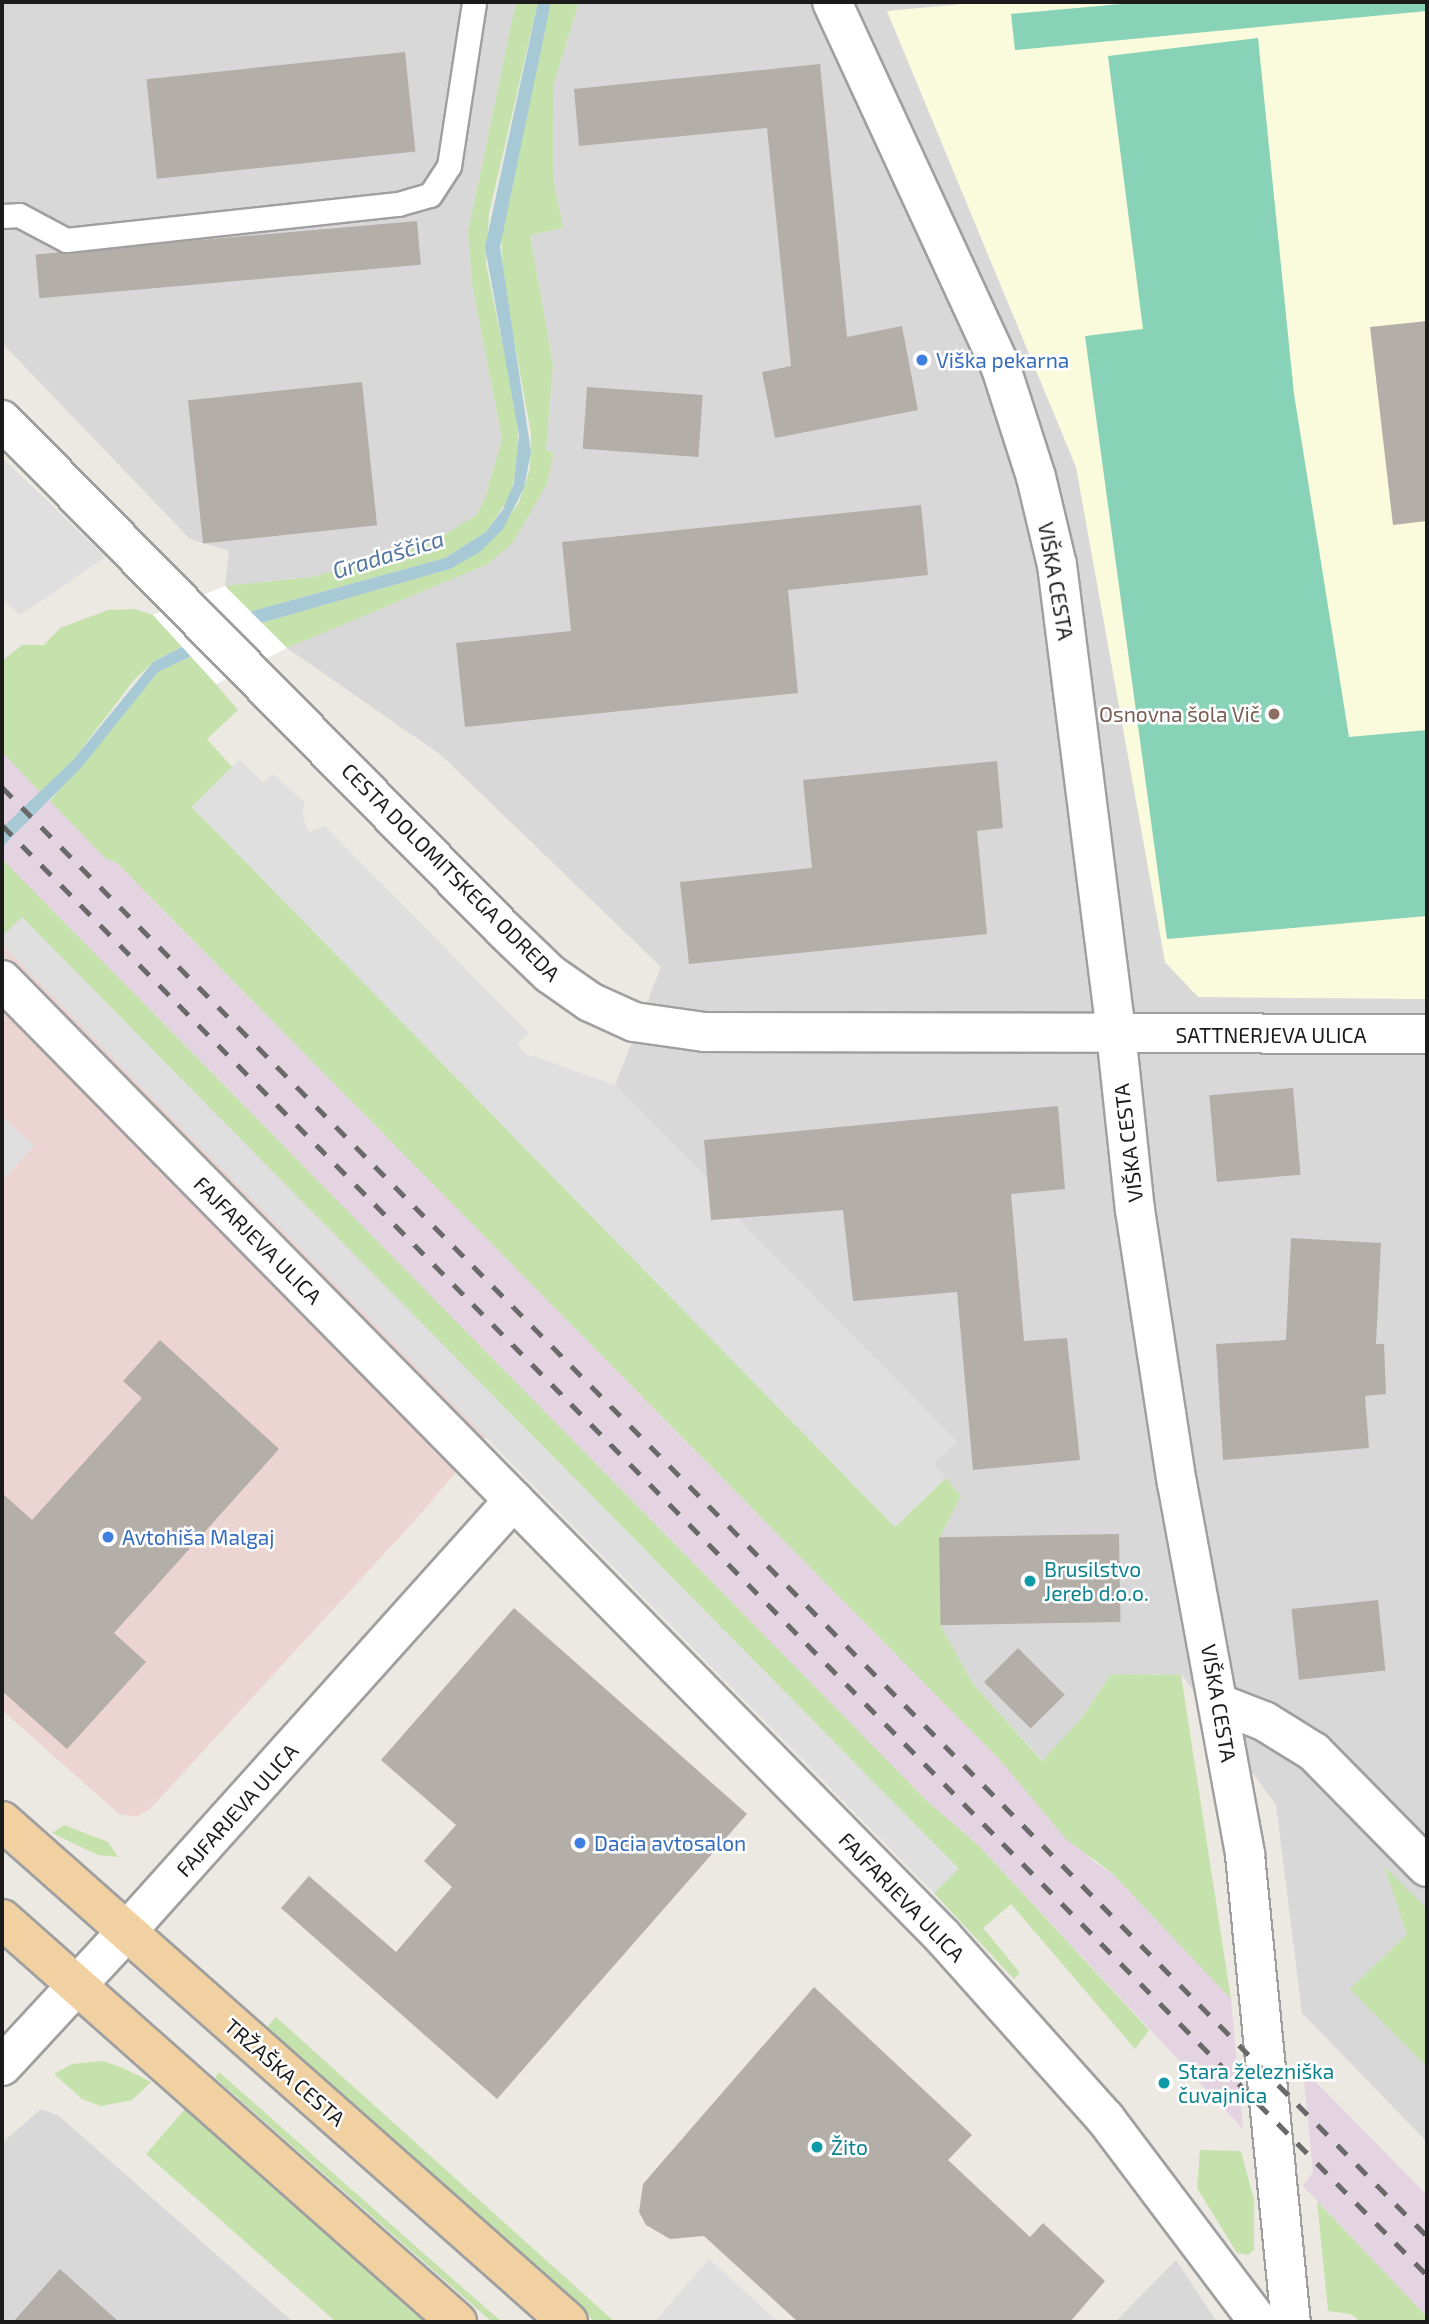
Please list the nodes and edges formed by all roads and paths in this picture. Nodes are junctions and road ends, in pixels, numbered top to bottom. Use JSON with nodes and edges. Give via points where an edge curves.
{"nodes":[{"id":1,"x":474,"y":2,"type":"edge"},
{"id":2,"x":832,"y":2,"type":"edge"},
{"id":3,"x":2,"y":216,"type":"edge"},
{"id":4,"x":2,"y":420,"type":"edge"},
{"id":5,"x":2,"y":979,"type":"edge"},
{"id":6,"x":1116,"y":1034,"type":"junction"},
{"id":7,"x":1427,"y":1034,"type":"edge"},
{"id":8,"x":514,"y":1500,"type":"junction"},
{"id":9,"x":1220,"y":1704,"type":"junction"},
{"id":10,"x":2,"y":1821,"type":"edge"},
{"id":11,"x":1427,"y":1867,"type":"edge"},
{"id":12,"x":2,"y":1919,"type":"edge"},
{"id":13,"x":127,"y":1931,"type":"junction"},
{"id":14,"x":77,"y":1984,"type":"junction"},
{"id":15,"x":2,"y":2066,"type":"edge"},
{"id":16,"x":457,"y":2322,"type":"edge"},
{"id":17,"x":568,"y":2322,"type":"edge"},
{"id":18,"x":1259,"y":2322,"type":"edge"},
{"id":19,"x":1292,"y":2322,"type":"edge"}],
"edges":[{"from":1,"to":3,"type":"lane","via":[[449,166],[430,195],[398,204],[66,240],[19,215]]},
{"from":2,"to":6,"type":"street","name":"VIŠKA CESTA","via":[[1001,368],[1036,477],[1057,565]]},
{"from":4,"to":6,"type":"street","name":"CESTA DOLOMITSKEGA ODREDA","via":[[531,957],[570,990],[611,1012],[657,1027],[716,1032]]},
{"from":5,"to":8,"type":"street","name":"FAJFARJEVA ULICA"},
{"from":6,"to":7,"type":"street","name":"SATTNERJEVA ULICA"},
{"from":6,"to":9,"type":"street","name":"VIŠKA CESTA","via":[[1135,1210],[1177,1483]]},
{"from":8,"to":13,"type":"street","name":"FAJFARJEVA ULICA"},
{"from":8,"to":18,"type":"street","name":"FAJFARJEVA ULICA","via":[[1013,2014],[1164,2190]]},
{"from":9,"to":11,"type":"street","via":[[1264,1721],[1314,1752]]},
{"from":9,"to":19,"type":"street","name":"VIŠKA CESTA","via":[[1258,1952]]},
{"from":10,"to":13,"type":"main road","name":"TRŽAŠKA CESTA"},
{"from":12,"to":14,"type":"main road"},
{"from":13,"to":14,"type":"street","name":"FAJFARJEVA ULICA"},
{"from":13,"to":17,"type":"main road","name":"TRŽAŠKA CESTA"},
{"from":14,"to":15,"type":"street","name":"FAJFARJEVA ULICA"},
{"from":14,"to":16,"type":"main road"}]}
